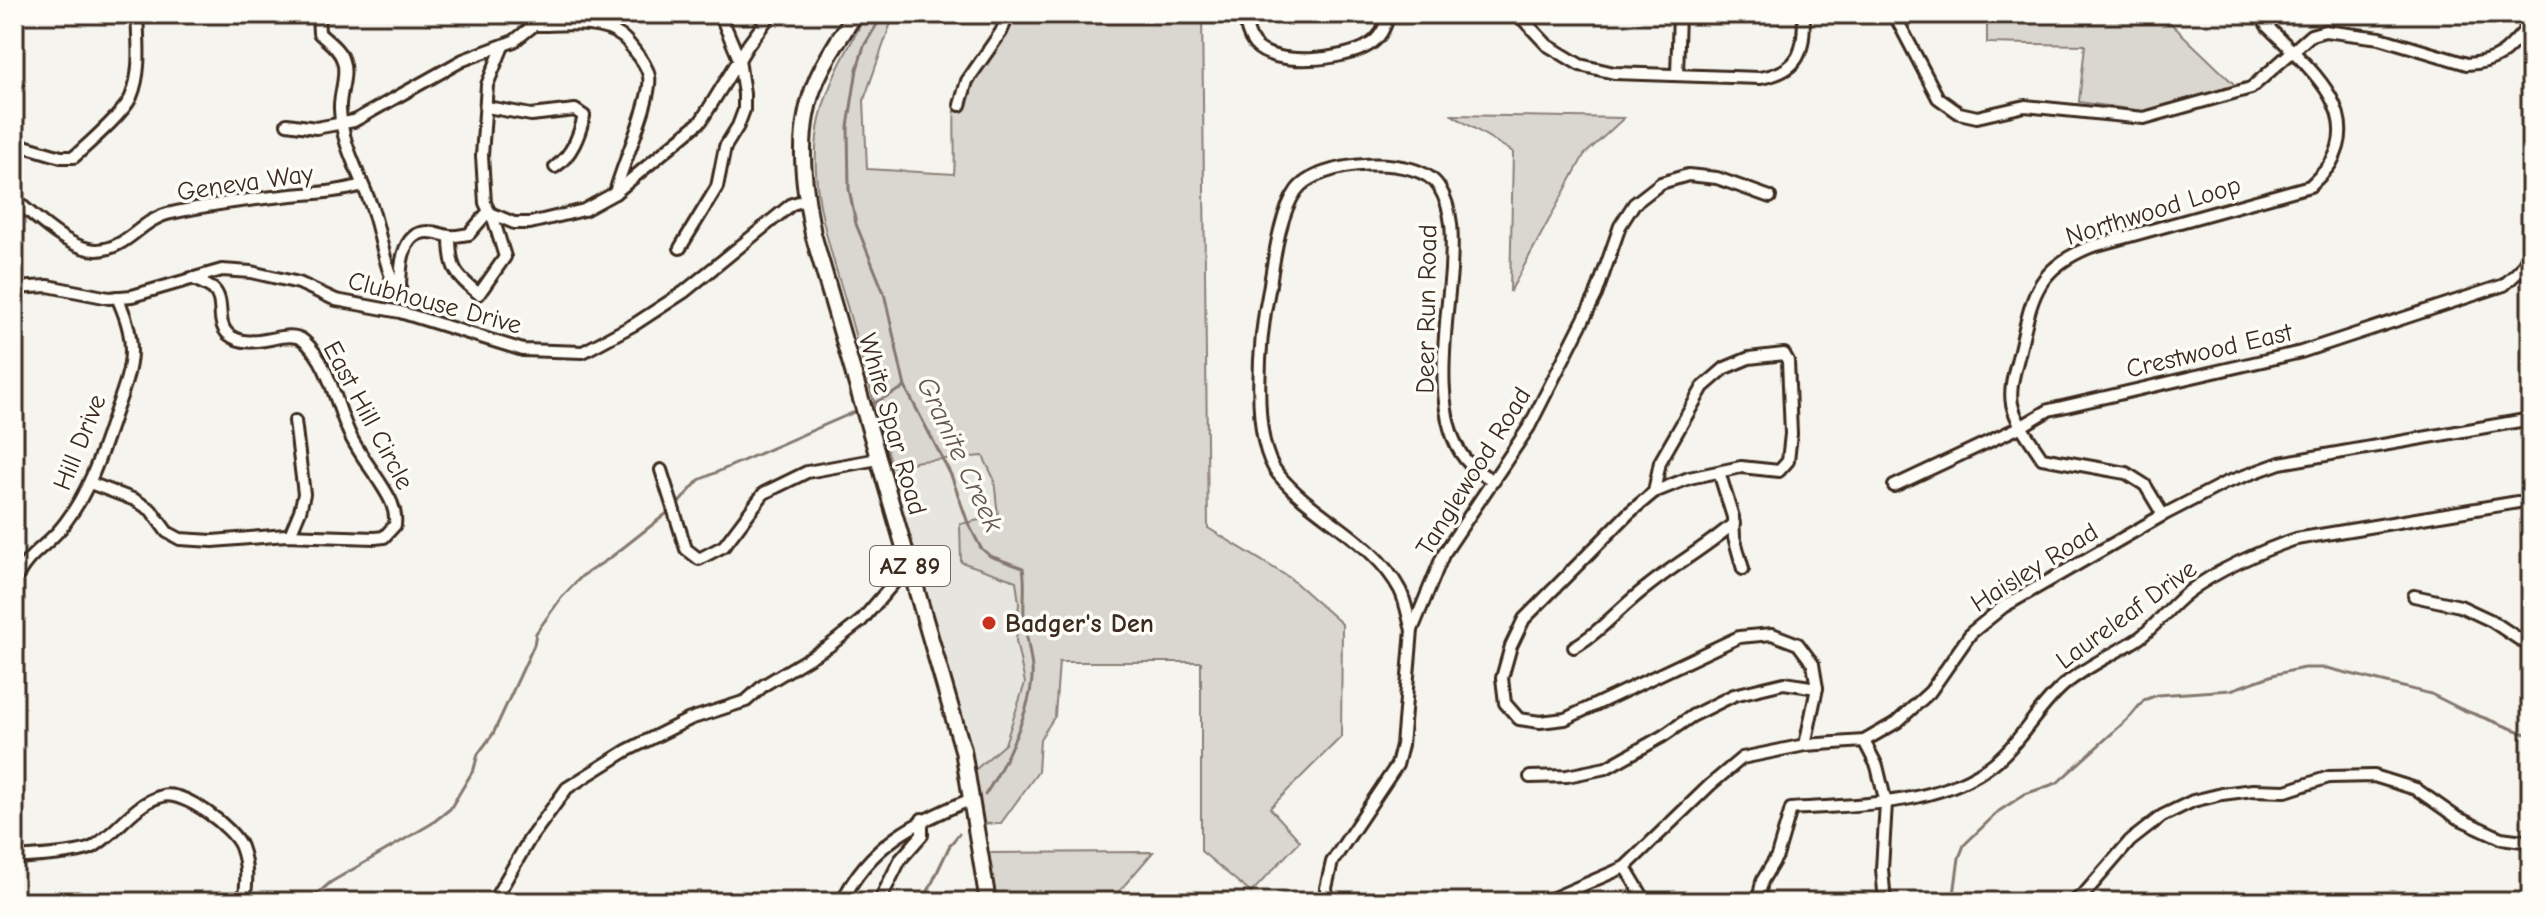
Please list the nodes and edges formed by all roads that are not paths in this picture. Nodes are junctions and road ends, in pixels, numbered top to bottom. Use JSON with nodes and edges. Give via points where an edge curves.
{"nodes":[{"id":1,"x":137,"y":14,"type":"edge"},
{"id":2,"x":318,"y":14,"type":"edge"},
{"id":3,"x":548,"y":14,"type":"edge"},
{"id":4,"x":720,"y":14,"type":"edge"},
{"id":5,"x":771,"y":14,"type":"edge"},
{"id":6,"x":855,"y":14,"type":"edge"},
{"id":7,"x":1009,"y":14,"type":"edge"},
{"id":8,"x":1244,"y":14,"type":"edge"},
{"id":9,"x":1388,"y":14,"type":"edge"},
{"id":10,"x":1518,"y":14,"type":"edge"},
{"id":11,"x":1679,"y":14,"type":"edge"},
{"id":12,"x":1804,"y":14,"type":"edge"},
{"id":13,"x":1894,"y":14,"type":"edge"},
{"id":14,"x":2261,"y":14,"type":"edge"},
{"id":15,"x":2531,"y":23,"type":"edge"},
{"id":16,"x":537,"y":25,"type":"junction"},
{"id":17,"x":503,"y":46,"type":"junction"},
{"id":18,"x":2292,"y":52,"type":"junction"},
{"id":19,"x":739,"y":59,"type":"junction"},
{"id":20,"x":1677,"y":74,"type":"junction"},
{"id":21,"x":960,"y":105,"type":"dead end"},
{"id":22,"x":487,"y":107,"type":"junction"},
{"id":23,"x":287,"y":124,"type":"dead end"},
{"id":24,"x":342,"y":125,"type":"junction"},
{"id":25,"x":14,"y":143,"type":"edge"},
{"id":26,"x":555,"y":167,"type":"dead end"},
{"id":27,"x":362,"y":185,"type":"junction"},
{"id":28,"x":615,"y":193,"type":"junction"},
{"id":29,"x":1770,"y":197,"type":"dead end"},
{"id":30,"x":14,"y":199,"type":"edge"},
{"id":31,"x":806,"y":200,"type":"junction"},
{"id":32,"x":488,"y":212,"type":"junction"},
{"id":33,"x":450,"y":236,"type":"junction"},
{"id":34,"x":680,"y":248,"type":"dead end"},
{"id":35,"x":2531,"y":252,"type":"edge"},
{"id":36,"x":191,"y":278,"type":"junction"},
{"id":37,"x":14,"y":288,"type":"edge"},
{"id":38,"x":117,"y":297,"type":"junction"},
{"id":39,"x":400,"y":297,"type":"junction"},
{"id":40,"x":400,"y":312,"type":"junction"},
{"id":41,"x":2531,"y":419,"type":"edge"},
{"id":42,"x":295,"y":421,"type":"dead end"},
{"id":43,"x":2022,"y":426,"type":"junction"},
{"id":44,"x":878,"y":459,"type":"junction"},
{"id":45,"x":661,"y":470,"type":"dead end"},
{"id":46,"x":1719,"y":472,"type":"junction"},
{"id":47,"x":1494,"y":481,"type":"junction"},
{"id":48,"x":90,"y":483,"type":"junction"},
{"id":49,"x":1894,"y":486,"type":"dead end"},
{"id":50,"x":1654,"y":492,"type":"junction"},
{"id":51,"x":2518,"y":502,"type":"dead end"},
{"id":52,"x":2163,"y":515,"type":"junction"},
{"id":53,"x":1734,"y":523,"type":"junction"},
{"id":54,"x":290,"y":535,"type":"junction"},
{"id":55,"x":910,"y":564,"type":"junction"},
{"id":56,"x":1743,"y":569,"type":"dead end"},
{"id":57,"x":14,"y":583,"type":"edge"},
{"id":58,"x":2414,"y":596,"type":"dead end"},
{"id":59,"x":1412,"y":630,"type":"junction"},
{"id":60,"x":1574,"y":647,"type":"dead end"},
{"id":61,"x":2531,"y":647,"type":"edge"},
{"id":62,"x":1817,"y":688,"type":"junction"},
{"id":63,"x":1864,"y":741,"type":"junction"},
{"id":64,"x":1805,"y":745,"type":"junction"},
{"id":65,"x":1530,"y":777,"type":"dead end"},
{"id":66,"x":972,"y":799,"type":"junction"},
{"id":67,"x":1886,"y":803,"type":"junction"},
{"id":68,"x":922,"y":819,"type":"junction"},
{"id":69,"x":2531,"y":842,"type":"edge"},
{"id":70,"x":14,"y":858,"type":"edge"},
{"id":71,"x":1625,"y":867,"type":"junction"},
{"id":72,"x":244,"y":902,"type":"edge"},
{"id":73,"x":493,"y":902,"type":"edge"},
{"id":74,"x":842,"y":902,"type":"edge"},
{"id":75,"x":879,"y":902,"type":"edge"},
{"id":76,"x":988,"y":902,"type":"edge"},
{"id":77,"x":1328,"y":902,"type":"edge"},
{"id":78,"x":1544,"y":902,"type":"edge"},
{"id":79,"x":1646,"y":902,"type":"edge"},
{"id":80,"x":1758,"y":902,"type":"edge"},
{"id":81,"x":1885,"y":902,"type":"edge"},
{"id":82,"x":2073,"y":902,"type":"edge"}],
"edges":[{"from":1,"to":25,"type":"street","via":[[139,65],[131,99],[74,157]]},
{"from":2,"to":24,"type":"street","via":[[319,33],[343,60]]},
{"from":3,"to":16,"type":"street"},
{"from":4,"to":19,"type":"street"},
{"from":5,"to":19,"type":"street"},
{"from":6,"to":31,"type":"main road","name":"White Spar Road","number":"AZ 89","via":[[809,104],[803,154]]},
{"from":7,"to":21,"type":"street","via":[[967,81]]},
{"from":8,"to":9,"type":"street","via":[[1255,45],[1289,60],[1336,56],[1368,46],[1382,34]]},
{"from":10,"to":20,"type":"street","via":[[1547,45],[1580,65],[1614,73]]},
{"from":11,"to":20,"type":"street"},
{"from":12,"to":20,"type":"street","via":[[1802,52],[1777,75]]},
{"from":13,"to":18,"type":"street","via":[[1938,98],[1959,113],[1977,117],[2025,106],[2144,118],[2251,88]]},
{"from":14,"to":18,"type":"street","name":"Northwood Loop"},
{"from":15,"to":18,"type":"street","via":[[2502,56],[2482,63],[2467,64],[2380,38],[2325,31],[2311,35]]},
{"from":16,"to":17,"type":"street"},
{"from":16,"to":28,"type":"street","via":[[603,28],[621,35],[642,60],[650,78]]},
{"from":17,"to":22,"type":"street","via":[[490,74]]},
{"from":17,"to":24,"type":"street","via":[[463,60]]},
{"from":18,"to":43,"type":"street","name":"Northwood Loop","via":[[2338,107],[2339,142],[2330,165],[2310,186],[2067,256],[2046,275],[2033,297],[2012,382],[2012,404]]},
{"from":19,"to":28,"type":"street","via":[[701,121]]},
{"from":19,"to":34,"type":"street","via":[[744,110],[725,147],[717,187]]},
{"from":22,"to":26,"type":"street","via":[[531,115],[575,110],[584,116],[566,159]]},
{"from":22,"to":32,"type":"street","via":[[482,156]]},
{"from":23,"to":24,"type":"street"},
{"from":24,"to":27,"type":"street"},
{"from":27,"to":30,"type":"street","name":"Geneva Way","via":[[197,207],[157,217],[116,246],[95,250],[51,231]]},
{"from":27,"to":39,"type":"street"},
{"from":28,"to":32,"type":"street","via":[[584,210],[530,223],[514,223]]},
{"from":29,"to":47,"type":"street","name":"Tanglewood Road","via":[[1717,178],[1688,175],[1661,183],[1634,204],[1549,388]]},
{"from":31,"to":40,"type":"street","name":"Clubhouse Drive","via":[[792,204],[684,292],[583,352],[523,350]]},
{"from":31,"to":44,"type":"main road","name":"White Spar Road","number":"AZ 89"},
{"from":32,"to":33,"type":"street","via":[[469,234]]},
{"from":32,"to":33,"type":"street","via":[[505,257],[479,294],[453,270]]},
{"from":33,"to":39,"type":"street","via":[[427,231],[405,247]]},
{"from":35,"to":43,"type":"street","name":"Crestwood East","via":[[2504,285],[2301,352],[2049,410]]},
{"from":36,"to":38,"type":"street","name":"Clubhouse Drive"},
{"from":36,"to":40,"type":"street","name":"Clubhouse Drive","via":[[222,270],[251,272],[299,283],[336,300]]},
{"from":36,"to":54,"type":"street","name":"East Hill Circle","via":[[214,290],[221,326],[230,336],[265,342],[303,339],[323,367],[352,440],[396,516],[384,537]]},
{"from":37,"to":38,"type":"street","name":"Clubhouse Drive","via":[[48,286]]},
{"from":38,"to":48,"type":"street","name":"Hill Drive","via":[[128,322],[131,354]]},
{"from":39,"to":40,"type":"street"},
{"from":41,"to":52,"type":"street","name":"Haisley Road","via":[[2280,463],[2225,483]]},
{"from":42,"to":54,"type":"street","via":[[304,494]]},
{"from":43,"to":49,"type":"street","name":"Crestwood East"},
{"from":43,"to":52,"type":"street","name":"Northwood Loop","via":[[2042,458],[2126,473],[2145,485]]},
{"from":44,"to":45,"type":"street","via":[[807,472],[764,493],[724,546],[699,559],[686,549]]},
{"from":44,"to":55,"type":"main road","name":"White Spar Road","number":"AZ 89"},
{"from":46,"to":50,"type":"street"},
{"from":46,"to":50,"type":"street","via":[[1741,467],[1779,471],[1788,461],[1791,434],[1784,354],[1749,358],[1725,368],[1703,387],[1660,462]]},
{"from":46,"to":53,"type":"street"},
{"from":47,"to":59,"type":"street","name":"Tanglewood Road","via":[[1443,555]]},
{"from":47,"to":59,"type":"street","name":"Deer Run Road","via":[[1463,457],[1449,424],[1444,365],[1453,232],[1438,185],[1427,176],[1380,163],[1317,173],[1296,189],[1285,213],[1268,294],[1259,376],[1264,440],[1275,472],[1381,561],[1401,591]]},
{"from":48,"to":54,"type":"street","name":"East Hill Circle","via":[[143,505],[180,539]]},
{"from":48,"to":57,"type":"street","name":"Hill Drive","via":[[59,531],[22,563]]},
{"from":50,"to":62,"type":"street","via":[[1524,619],[1502,678],[1505,703],[1519,719],[1565,719],[1739,637],[1772,634],[1798,644],[1813,664]]},
{"from":51,"to":67,"type":"street","name":"Laureleaf Drive","via":[[2296,539],[2266,549],[2190,591],[2141,636],[2066,683],[1985,769],[1947,788]]},
{"from":52,"to":63,"type":"street","name":"Haisley Road","via":[[2003,607],[1971,633],[1930,692],[1897,722]]},
{"from":53,"to":56,"type":"street"},
{"from":53,"to":60,"type":"street"},
{"from":55,"to":66,"type":"main road","name":"White Spar Road","number":"AZ 89"},
{"from":55,"to":73,"type":"street","via":[[861,621],[746,701],[690,719],[567,788]]},
{"from":58,"to":61,"type":"street","via":[[2460,606]]},
{"from":59,"to":77,"type":"street","name":"Tanglewood Road","via":[[1397,765],[1332,862]]},
{"from":62,"to":64,"type":"street"},
{"from":62,"to":65,"type":"street","via":[[1784,683],[1734,695],[1606,768]]},
{"from":63,"to":64,"type":"street","name":"Haisley Road"},
{"from":63,"to":67,"type":"street"},
{"from":64,"to":71,"type":"street","name":"Haisley Road","via":[[1742,758]]},
{"from":66,"to":68,"type":"street"},
{"from":66,"to":76,"type":"main road","name":"White Spar Road","number":"AZ 89"},
{"from":67,"to":80,"type":"street","name":"Laureleaf Drive","via":[[1791,809]]},
{"from":67,"to":81,"type":"street"},
{"from":68,"to":74,"type":"street","via":[[874,854]]},
{"from":68,"to":75,"type":"street","via":[[922,835],[900,860]]},
{"from":69,"to":82,"type":"street","via":[[2501,838],[2456,817],[2416,789],[2374,776],[2329,777],[2286,791],[2222,794],[2162,816],[2130,841]]},
{"from":70,"to":72,"type":"street","via":[[91,848],[139,806],[165,795],[188,799],[240,844],[248,874]]},
{"from":71,"to":78,"type":"street","name":"Haisley Road"},
{"from":71,"to":79,"type":"street"}]}
